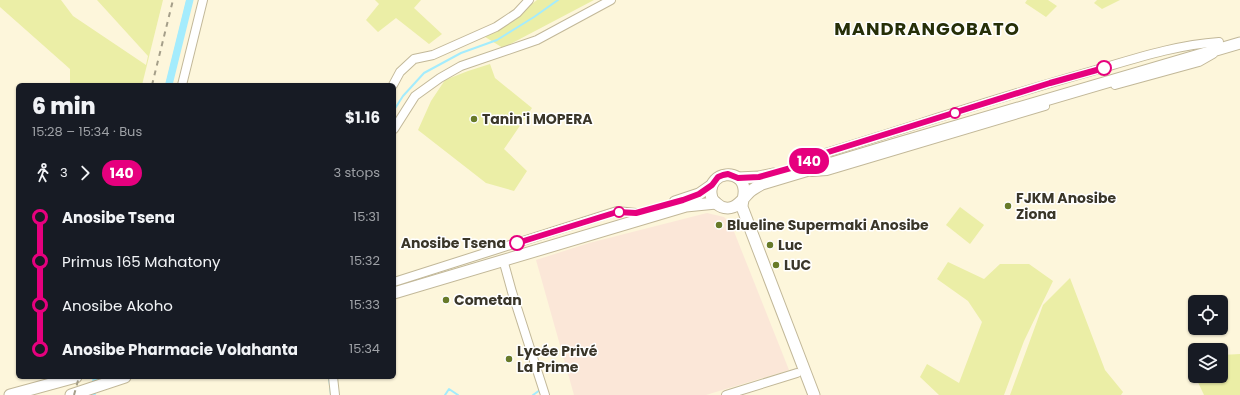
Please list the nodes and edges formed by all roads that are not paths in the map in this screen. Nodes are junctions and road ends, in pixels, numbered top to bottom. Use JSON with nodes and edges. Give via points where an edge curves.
{"nodes":[{"id":1,"x":203,"y":0,"type":"edge"},
{"id":2,"x":529,"y":0,"type":"edge"},
{"id":3,"x":611,"y":0,"type":"edge"},
{"id":4,"x":1240,"y":35,"type":"edge"},
{"id":5,"x":1240,"y":43,"type":"edge"},
{"id":6,"x":1221,"y":45,"type":"junction"},
{"id":7,"x":182,"y":83,"type":"edge"},
{"id":8,"x":394,"y":83,"type":"edge"},
{"id":9,"x":396,"y":126,"type":"edge"},
{"id":10,"x":800,"y":169,"type":"junction"},
{"id":11,"x":738,"y":178,"type":"junction"},
{"id":12,"x":712,"y":185,"type":"junction"},
{"id":13,"x":742,"y":200,"type":"junction"},
{"id":14,"x":716,"y":203,"type":"junction"},
{"id":15,"x":730,"y":208,"type":"junction"},
{"id":16,"x":636,"y":213,"type":"junction"},
{"id":17,"x":504,"y":263,"type":"dead end"},
{"id":18,"x":396,"y":281,"type":"edge"},
{"id":19,"x":396,"y":286,"type":"edge"},
{"id":20,"x":396,"y":292,"type":"edge"},
{"id":21,"x":797,"y":373,"type":"junction"},
{"id":22,"x":69,"y":379,"type":"edge"},
{"id":23,"x":118,"y":379,"type":"edge"},
{"id":24,"x":333,"y":379,"type":"edge"},
{"id":25,"x":10,"y":395,"type":"edge"},
{"id":26,"x":72,"y":395,"type":"edge"},
{"id":27,"x":335,"y":395,"type":"edge"},
{"id":28,"x":545,"y":395,"type":"edge"},
{"id":29,"x":726,"y":395,"type":"edge"},
{"id":30,"x":806,"y":395,"type":"edge"},
{"id":31,"x":814,"y":395,"type":"edge"}],
"edges":[{"from":1,"to":7,"type":"street"},
{"from":2,"to":8,"type":"street","via":[[517,13],[496,27],[433,55],[414,58],[400,72]]},
{"from":3,"to":9,"type":"street","via":[[537,40],[461,66],[440,78],[415,96]]},
{"from":4,"to":6,"type":"main road"},
{"from":5,"to":6,"type":"main road"},
{"from":6,"to":10,"type":"main road","via":[[1162,58]]},
{"from":10,"to":11,"type":"main road","via":[[759,177]]},
{"from":10,"to":13,"type":"main road","via":[[762,184],[751,190]]},
{"from":11,"to":12,"type":"main road","via":[[723,175]]},
{"from":11,"to":13,"type":"main road","via":[[744,190]]},
{"from":12,"to":14,"type":"main road","via":[[711,194]]},
{"from":12,"to":16,"type":"main road","via":[[699,194],[683,200]]},
{"from":13,"to":15,"type":"main road"},
{"from":13,"to":31,"type":"main road","via":[[742,207]]},
{"from":14,"to":15,"type":"main road"},
{"from":14,"to":20,"type":"main road","via":[[686,206]]},
{"from":15,"to":21,"type":"main road","via":[[738,215]]},
{"from":16,"to":18,"type":"street","via":[[617,212]]},
{"from":16,"to":19,"type":"main road"},
{"from":17,"to":28,"type":"street"},
{"from":21,"to":29,"type":"street"},
{"from":21,"to":30,"type":"main road"},
{"from":22,"to":25,"type":"main road"},
{"from":23,"to":26,"type":"main road"},
{"from":24,"to":27,"type":"street"}]}
